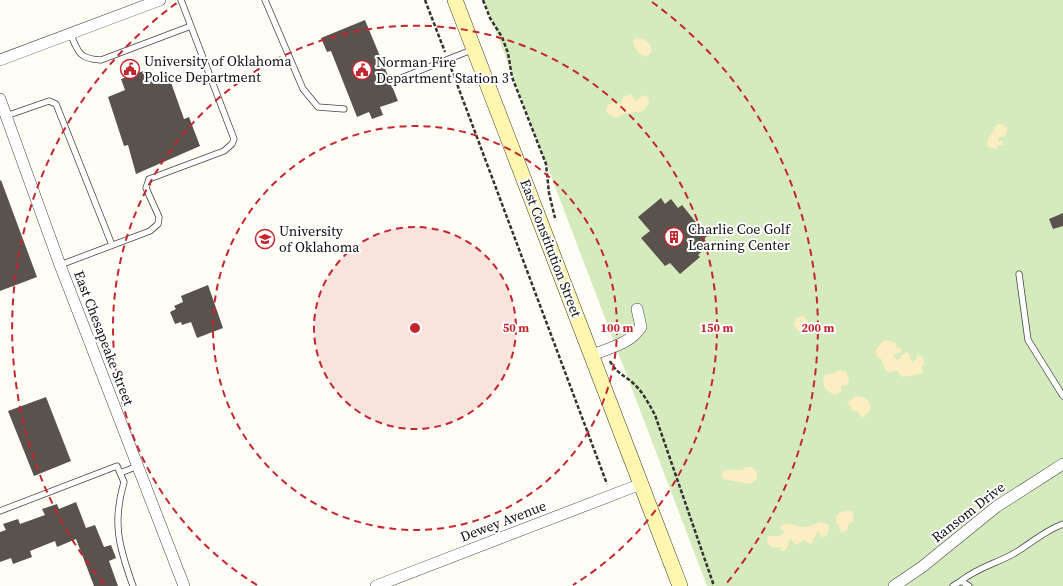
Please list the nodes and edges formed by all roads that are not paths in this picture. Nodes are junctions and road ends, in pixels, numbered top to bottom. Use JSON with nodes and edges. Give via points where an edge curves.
{"nodes":[{"id":1,"x":160,"y":0,"type":"edge"},
{"id":2,"x":182,"y":0,"type":"edge"},
{"id":3,"x":264,"y":0,"type":"edge"},
{"id":4,"x":455,"y":0,"type":"edge"},
{"id":5,"x":191,"y":26,"type":"junction"},
{"id":6,"x":71,"y":34,"type":"junction"},
{"id":7,"x":474,"y":48,"type":"junction"},
{"id":8,"x":0,"y":60,"type":"edge"},
{"id":9,"x":391,"y":82,"type":"dead end"},
{"id":10,"x":0,"y":99,"type":"edge"},
{"id":11,"x":344,"y":109,"type":"dead end"},
{"id":12,"x":6,"y":116,"type":"junction"},
{"id":13,"x":112,"y":245,"type":"junction"},
{"id":14,"x":60,"y":265,"type":"junction"},
{"id":15,"x":1019,"y":274,"type":"dead end"},
{"id":16,"x":637,"y":309,"type":"dead end"},
{"id":17,"x":598,"y":352,"type":"junction"},
{"id":18,"x":1063,"y":396,"type":"edge"},
{"id":19,"x":1063,"y":464,"type":"edge"},
{"id":20,"x":138,"y":466,"type":"junction"},
{"id":21,"x":120,"y":473,"type":"junction"},
{"id":22,"x":641,"y":484,"type":"junction"},
{"id":23,"x":0,"y":511,"type":"edge"},
{"id":24,"x":1063,"y":524,"type":"edge"},
{"id":25,"x":961,"y":581,"type":"junction"},
{"id":26,"x":133,"y":586,"type":"edge"},
{"id":27,"x":184,"y":586,"type":"edge"},
{"id":28,"x":376,"y":586,"type":"edge"},
{"id":29,"x":680,"y":586,"type":"edge"},
{"id":30,"x":894,"y":586,"type":"edge"},
{"id":31,"x":953,"y":586,"type":"edge"},
{"id":32,"x":969,"y":586,"type":"edge"}],
"edges":[{"from":1,"to":6,"type":"street"},
{"from":2,"to":5,"type":"lane"},
{"from":3,"to":11,"type":"lane","via":[[303,89],[318,106]]},
{"from":4,"to":7,"type":"main road","name":"East Constitution Street"},
{"from":5,"to":6,"type":"lane","via":[[101,60],[88,59],[77,52]]},
{"from":5,"to":13,"type":"lane","via":[[234,139],[224,151],[150,179],[146,188],[159,217],[158,224],[150,231]]},
{"from":6,"to":8,"type":"street"},
{"from":7,"to":9,"type":"lane"},
{"from":7,"to":17,"type":"main road","name":"East Constitution Street"},
{"from":10,"to":12,"type":"street","name":"East Chesapeake Street"},
{"from":12,"to":13,"type":"lane","via":[[49,101],[56,104]]},
{"from":12,"to":14,"type":"street","name":"East Chesapeake Street"},
{"from":13,"to":14,"type":"lane"},
{"from":14,"to":20,"type":"street","name":"East Chesapeake Street"},
{"from":15,"to":18,"type":"lane","via":[[1028,340]]},
{"from":16,"to":17,"type":"street","via":[[641,327],[636,334],[631,339]]},
{"from":17,"to":22,"type":"main road","name":"East Constitution Street"},
{"from":19,"to":30,"type":"street","name":"Ransom Drive","via":[[996,507],[922,567]]},
{"from":20,"to":21,"type":"lane"},
{"from":20,"to":27,"type":"street","name":"East Chesapeake Street"},
{"from":21,"to":23,"type":"lane","via":[[117,466]]},
{"from":21,"to":26,"type":"lane","via":[[124,482],[118,502],[118,536]]},
{"from":22,"to":28,"type":"street","name":"Dewey Avenue"},
{"from":22,"to":29,"type":"main road","name":"East Constitution Street"},
{"from":24,"to":25,"type":"lane","via":[[1046,530],[1017,552],[978,569]]},
{"from":25,"to":31,"type":"lane"},
{"from":25,"to":32,"type":"lane"}]}
